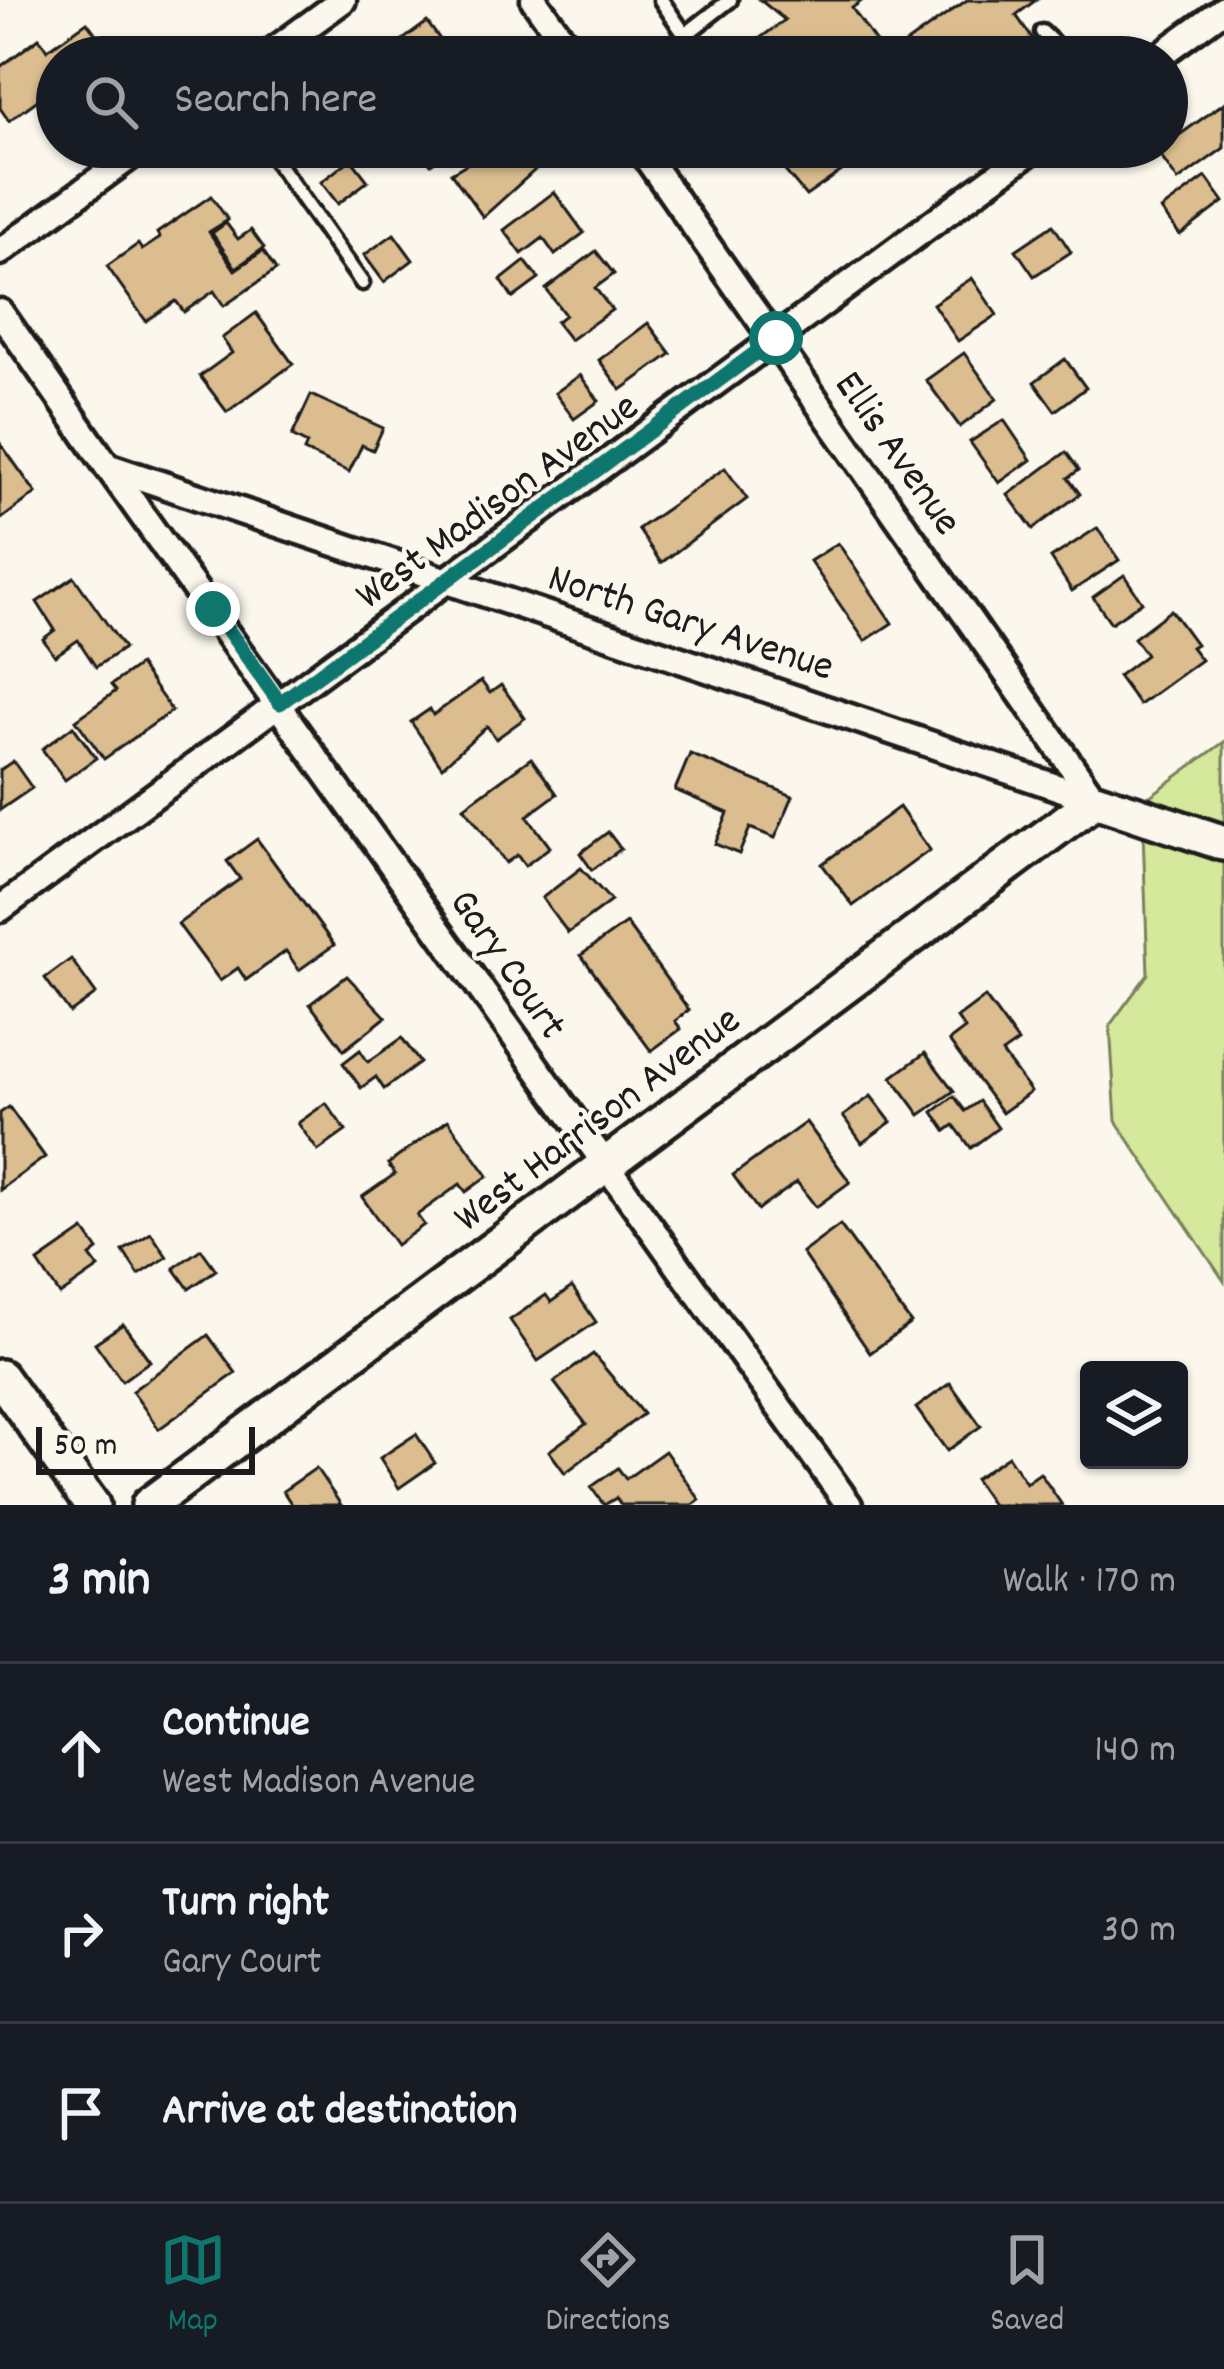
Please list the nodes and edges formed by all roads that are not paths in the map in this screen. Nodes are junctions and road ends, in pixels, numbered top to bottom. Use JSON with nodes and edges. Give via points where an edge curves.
{"nodes":[{"id":1,"x":343,"y":0,"type":"edge"},
{"id":2,"x":534,"y":0,"type":"edge"},
{"id":3,"x":661,"y":0,"type":"edge"},
{"id":4,"x":730,"y":0,"type":"edge"},
{"id":5,"x":1224,"y":8,"type":"edge"},
{"id":6,"x":1042,"y":32,"type":"dead end"},
{"id":7,"x":294,"y":36,"type":"edge"},
{"id":8,"x":559,"y":36,"type":"edge"},
{"id":9,"x":1046,"y":36,"type":"edge"},
{"id":10,"x":1186,"y":36,"type":"edge"},
{"id":11,"x":114,"y":168,"type":"edge"},
{"id":12,"x":281,"y":168,"type":"edge"},
{"id":13,"x":654,"y":168,"type":"edge"},
{"id":14,"x":1007,"y":168,"type":"edge"},
{"id":15,"x":0,"y":252,"type":"edge"},
{"id":16,"x":362,"y":284,"type":"dead end"},
{"id":17,"x":0,"y":312,"type":"edge"},
{"id":18,"x":776,"y":338,"type":"junction"},
{"id":19,"x":107,"y":466,"type":"junction"},
{"id":20,"x":446,"y":585,"type":"junction"},
{"id":21,"x":280,"y":703,"type":"junction"},
{"id":22,"x":1095,"y":800,"type":"junction"},
{"id":23,"x":1224,"y":843,"type":"edge"},
{"id":24,"x":0,"y":909,"type":"edge"},
{"id":25,"x":606,"y":1165,"type":"junction"},
{"id":26,"x":0,"y":1377,"type":"edge"},
{"id":27,"x":92,"y":1505,"type":"edge"},
{"id":28,"x":149,"y":1505,"type":"edge"},
{"id":29,"x":849,"y":1505,"type":"edge"}],
"edges":[{"from":1,"to":7,"type":"street"},
{"from":2,"to":8,"type":"street"},
{"from":3,"to":4,"type":"lane","via":[[685,35]]},
{"from":5,"to":10,"type":"street"},
{"from":6,"to":9,"type":"lane"},
{"from":11,"to":15,"type":"street"},
{"from":12,"to":16,"type":"lane"},
{"from":13,"to":18,"type":"street","name":"Ellis Avenue"},
{"from":14,"to":18,"type":"street","name":"West Madison Avenue"},
{"from":17,"to":19,"type":"street"},
{"from":18,"to":20,"type":"street","name":"West Madison Avenue"},
{"from":18,"to":22,"type":"street","name":"Ellis Avenue"},
{"from":19,"to":20,"type":"street","name":"North Gary Avenue"},
{"from":19,"to":21,"type":"street","name":"Gary Court"},
{"from":20,"to":21,"type":"street","name":"West Madison Avenue"},
{"from":20,"to":22,"type":"street","name":"North Gary Avenue"},
{"from":21,"to":24,"type":"street","name":"West Madison Avenue"},
{"from":21,"to":25,"type":"street","name":"Gary Court"},
{"from":22,"to":23,"type":"street","name":"North Gary Avenue"},
{"from":22,"to":25,"type":"street","name":"West Harrison Avenue"},
{"from":25,"to":28,"type":"street","name":"West Harrison Avenue"},
{"from":25,"to":29,"type":"street","name":"Gary Court"},
{"from":26,"to":27,"type":"street"}]}
